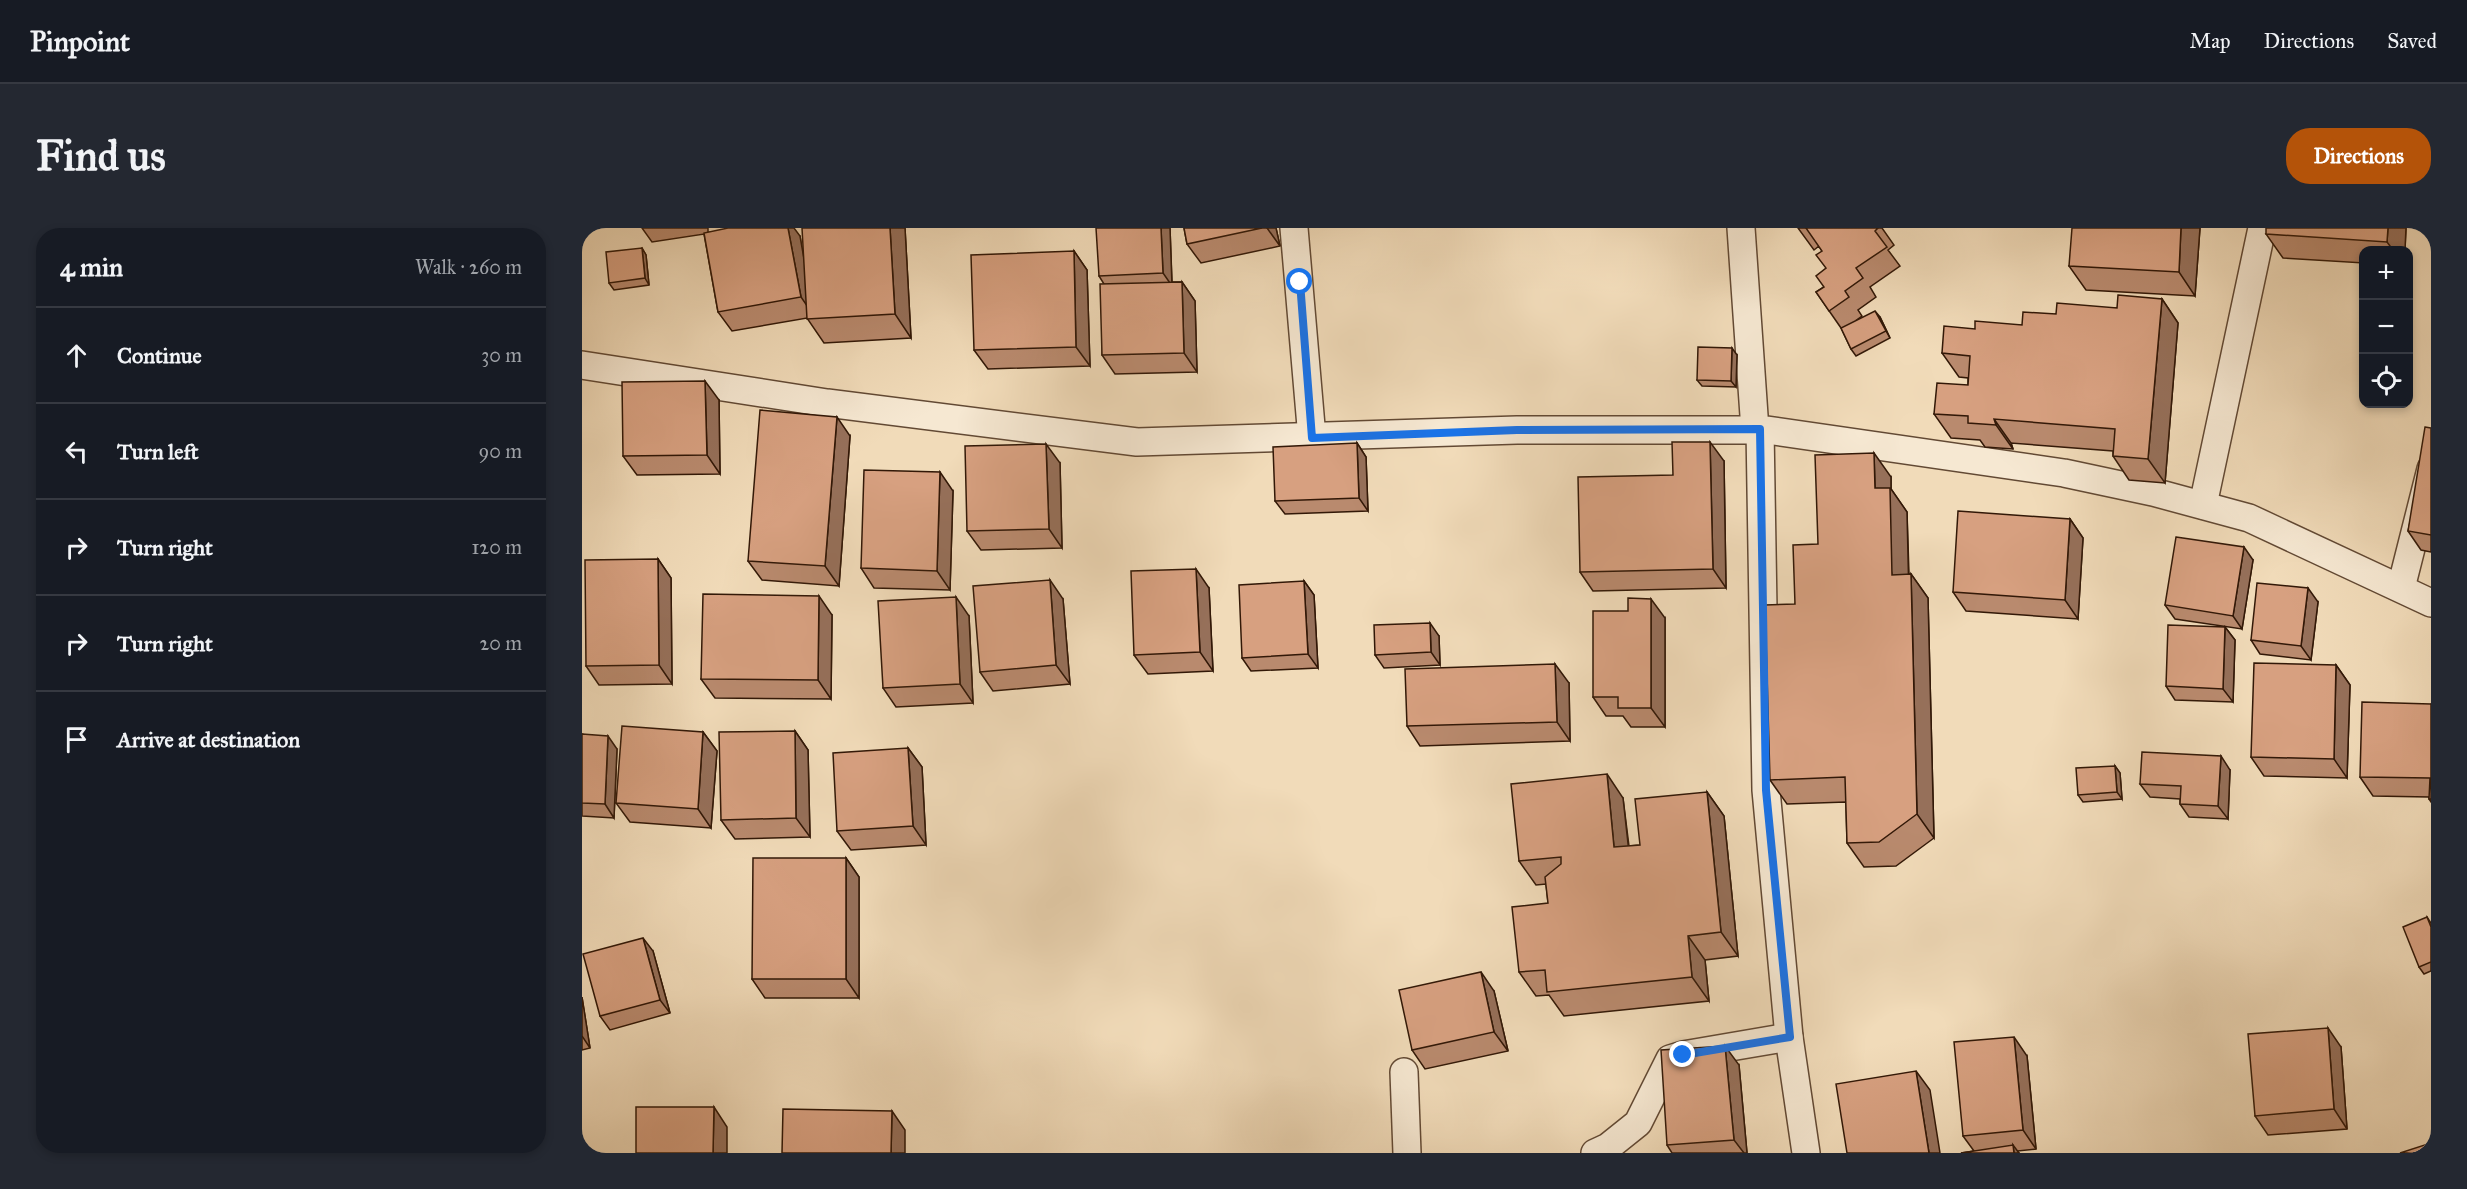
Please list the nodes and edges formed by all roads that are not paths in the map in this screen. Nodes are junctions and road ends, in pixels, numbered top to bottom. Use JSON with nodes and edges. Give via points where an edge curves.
{"nodes":[{"id":1,"x":1294,"y":228,"type":"edge"},
{"id":2,"x":1741,"y":228,"type":"edge"},
{"id":3,"x":2262,"y":228,"type":"edge"},
{"id":4,"x":582,"y":365,"type":"edge"},
{"id":5,"x":1757,"y":430,"type":"junction"},
{"id":6,"x":1312,"y":438,"type":"junction"},
{"id":7,"x":2431,"y":469,"type":"edge"},
{"id":8,"x":2203,"y":505,"type":"junction"},
{"id":9,"x":2402,"y":588,"type":"junction"},
{"id":10,"x":2431,"y":603,"type":"edge"},
{"id":11,"x":1790,"y":1037,"type":"junction"},
{"id":12,"x":1404,"y":1072,"type":"dead end"},
{"id":13,"x":1407,"y":1153,"type":"edge"},
{"id":14,"x":1595,"y":1153,"type":"edge"},
{"id":15,"x":1806,"y":1153,"type":"edge"}],
"edges":[{"from":1,"to":6,"type":"street"},
{"from":2,"to":5,"type":"street"},
{"from":3,"to":8,"type":"street"},
{"from":4,"to":6,"type":"street","via":[[827,403],[1137,442]]},
{"from":5,"to":6,"type":"street","via":[[1517,430]]},
{"from":5,"to":8,"type":"street","via":[[2064,473]]},
{"from":5,"to":11,"type":"street","via":[[1766,790]]},
{"from":7,"to":9,"type":"street"},
{"from":8,"to":9,"type":"street","via":[[2249,518]]},
{"from":9,"to":10,"type":"street"},
{"from":11,"to":14,"type":"street","via":[[1670,1059],[1638,1123],[1608,1148]]},
{"from":11,"to":15,"type":"street"},
{"from":12,"to":13,"type":"street"}]}
